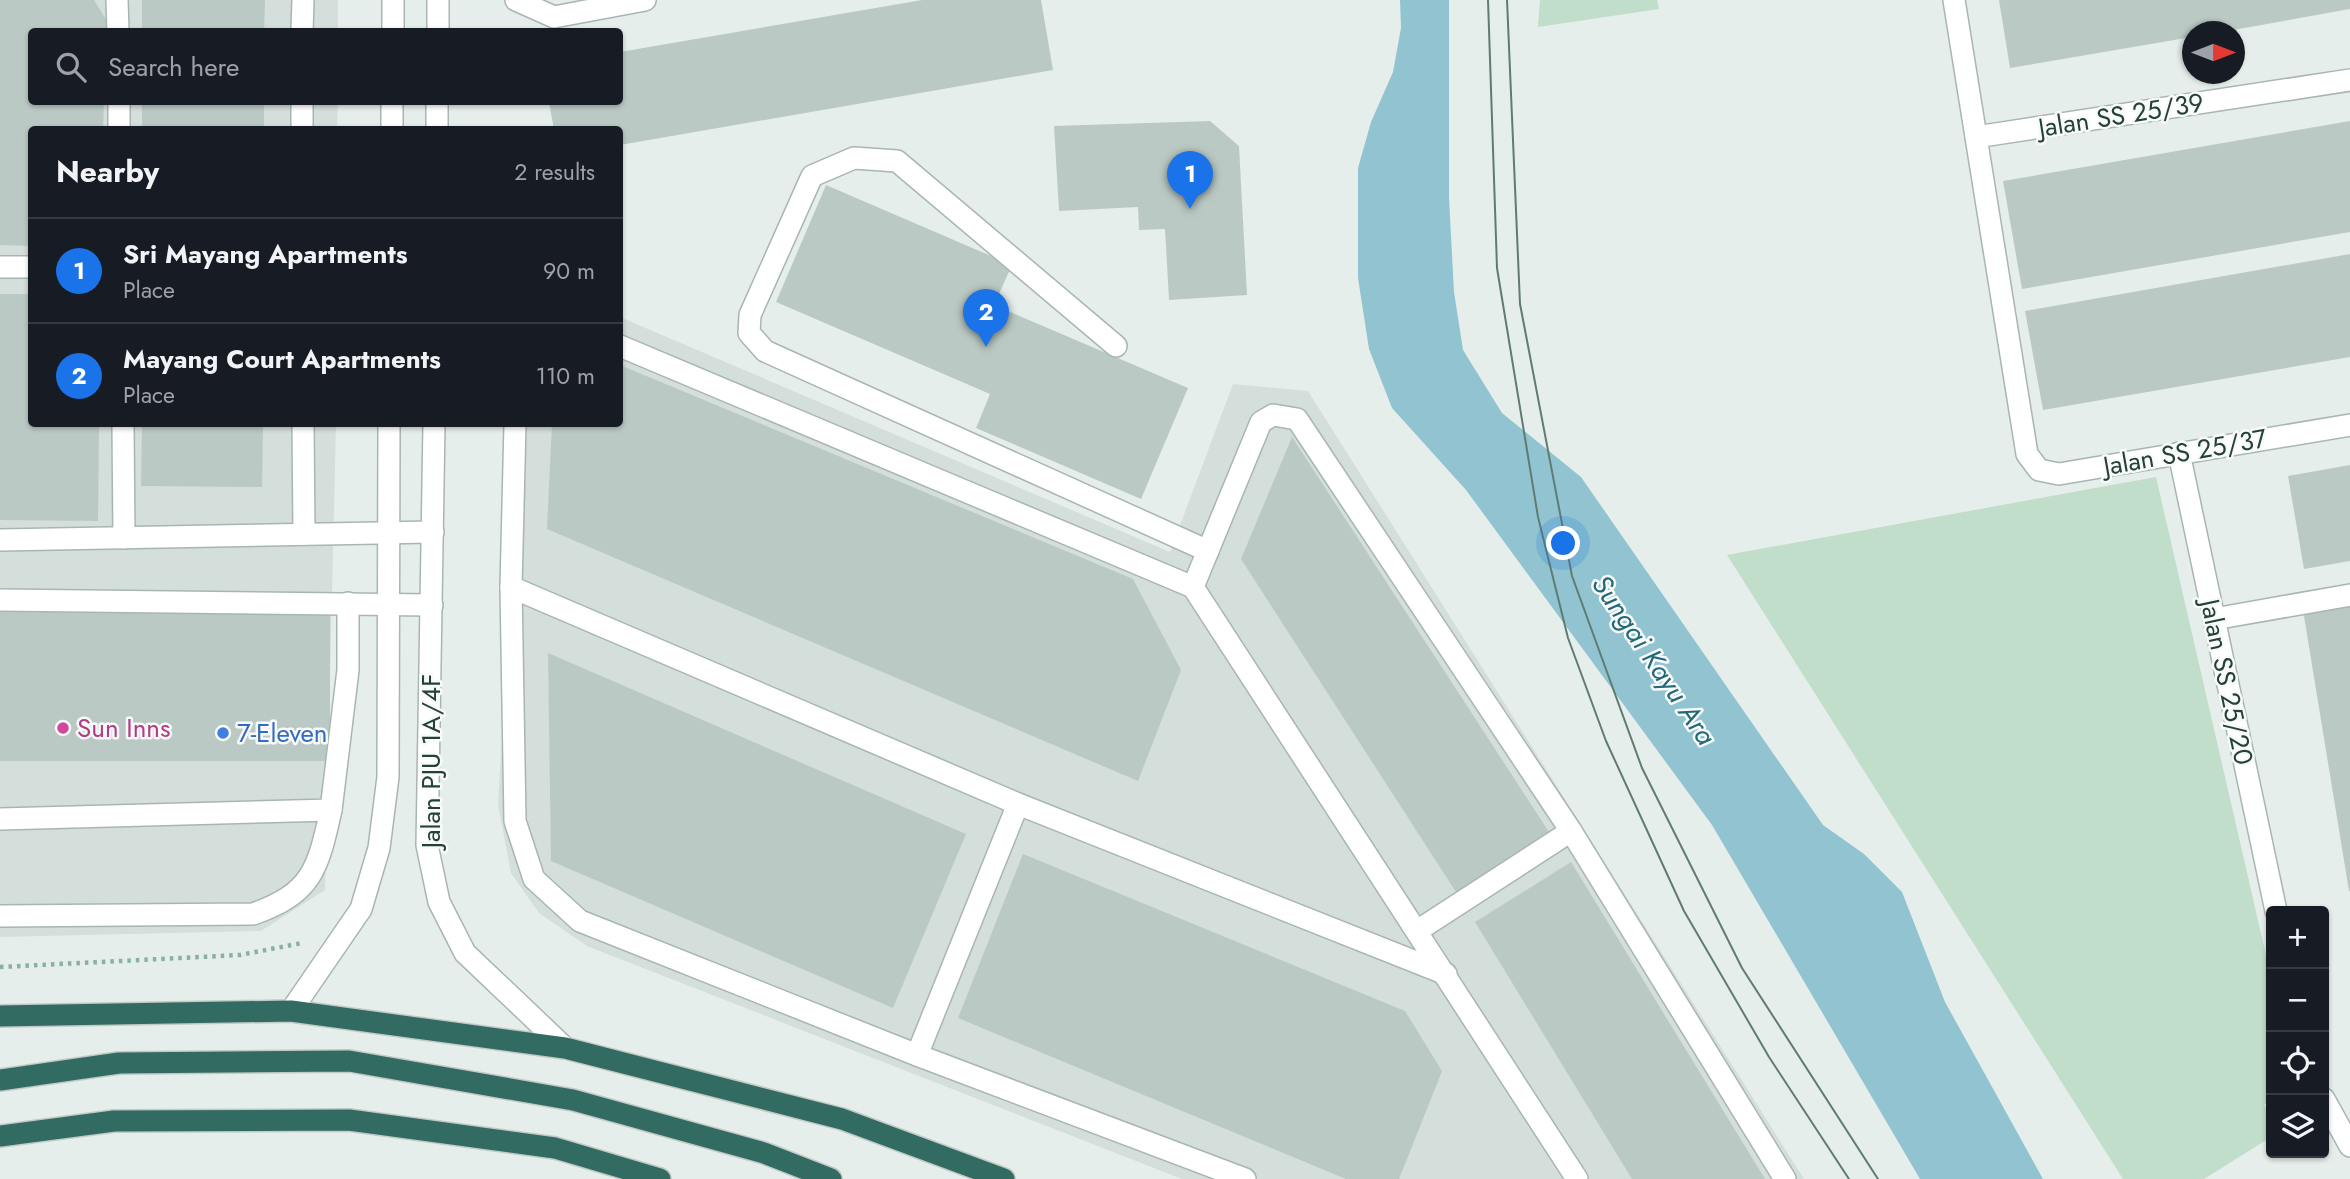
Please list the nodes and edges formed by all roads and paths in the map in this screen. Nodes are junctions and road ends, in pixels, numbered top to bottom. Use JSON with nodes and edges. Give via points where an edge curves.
{"nodes":[{"id":1,"x":117,"y":0,"type":"edge"},
{"id":2,"x":303,"y":0,"type":"edge"},
{"id":3,"x":393,"y":0,"type":"edge"},
{"id":4,"x":438,"y":0,"type":"edge"},
{"id":5,"x":516,"y":0,"type":"edge"},
{"id":6,"x":645,"y":0,"type":"edge"},
{"id":7,"x":1954,"y":0,"type":"edge"},
{"id":8,"x":118,"y":28,"type":"edge"},
{"id":9,"x":302,"y":28,"type":"edge"},
{"id":10,"x":393,"y":28,"type":"edge"},
{"id":11,"x":438,"y":28,"type":"edge"},
{"id":12,"x":2350,"y":80,"type":"edge"},
{"id":13,"x":119,"y":105,"type":"edge"},
{"id":14,"x":302,"y":105,"type":"edge"},
{"id":15,"x":392,"y":105,"type":"edge"},
{"id":16,"x":437,"y":105,"type":"edge"},
{"id":17,"x":119,"y":126,"type":"edge"},
{"id":18,"x":302,"y":126,"type":"edge"},
{"id":19,"x":392,"y":126,"type":"edge"},
{"id":20,"x":437,"y":126,"type":"edge"},
{"id":21,"x":1976,"y":137,"type":"junction"},
{"id":22,"x":0,"y":267,"type":"edge"},
{"id":23,"x":28,"y":267,"type":"edge"},
{"id":24,"x":623,"y":346,"type":"edge"},
{"id":25,"x":1116,"y":346,"type":"dead end"},
{"id":26,"x":2350,"y":425,"type":"edge"},
{"id":27,"x":123,"y":427,"type":"edge"},
{"id":28,"x":303,"y":427,"type":"edge"},
{"id":29,"x":389,"y":427,"type":"edge"},
{"id":30,"x":434,"y":427,"type":"edge"},
{"id":31,"x":515,"y":427,"type":"edge"},
{"id":32,"x":2179,"y":453,"type":"junction"},
{"id":33,"x":433,"y":532,"type":"junction"},
{"id":34,"x":303,"y":534,"type":"junction"},
{"id":35,"x":388,"y":534,"type":"junction"},
{"id":36,"x":124,"y":538,"type":"junction"},
{"id":37,"x":0,"y":540,"type":"edge"},
{"id":38,"x":1208,"y":551,"type":"junction"},
{"id":39,"x":511,"y":587,"type":"junction"},
{"id":40,"x":1193,"y":587,"type":"junction"},
{"id":41,"x":2350,"y":595,"type":"edge"},
{"id":42,"x":0,"y":600,"type":"edge"},
{"id":43,"x":348,"y":603,"type":"junction"},
{"id":44,"x":388,"y":604,"type":"junction"},
{"id":45,"x":432,"y":606,"type":"junction"},
{"id":46,"x":2214,"y":619,"type":"junction"},
{"id":47,"x":1018,"y":804,"type":"junction"},
{"id":48,"x":331,"y":810,"type":"junction"},
{"id":49,"x":0,"y":819,"type":"edge"},
{"id":50,"x":1571,"y":831,"type":"junction"},
{"id":51,"x":2275,"y":906,"type":"edge"},
{"id":52,"x":0,"y":916,"type":"edge"},
{"id":53,"x":1418,"y":931,"type":"junction"},
{"id":54,"x":341,"y":940,"type":"junction"},
{"id":55,"x":0,"y":967,"type":"edge"},
{"id":56,"x":1446,"y":974,"type":"junction"},
{"id":57,"x":291,"y":1011,"type":"junction"},
{"id":58,"x":0,"y":1016,"type":"edge"},
{"id":59,"x":565,"y":1048,"type":"junction"},
{"id":60,"x":917,"y":1055,"type":"junction"},
{"id":61,"x":0,"y":1080,"type":"edge"},
{"id":62,"x":2329,"y":1108,"type":"edge"},
{"id":63,"x":0,"y":1136,"type":"edge"},
{"id":64,"x":2350,"y":1146,"type":"edge"},
{"id":65,"x":660,"y":1179,"type":"edge"},
{"id":66,"x":831,"y":1179,"type":"edge"},
{"id":67,"x":1004,"y":1179,"type":"edge"},
{"id":68,"x":1245,"y":1179,"type":"edge"},
{"id":69,"x":1577,"y":1179,"type":"edge"},
{"id":70,"x":1785,"y":1179,"type":"edge"}],
"edges":[{"from":1,"to":8,"type":"street"},
{"from":2,"to":9,"type":"street"},
{"from":3,"to":10,"type":"street"},
{"from":4,"to":11,"type":"street"},
{"from":5,"to":6,"type":"street","via":[[554,17]]},
{"from":7,"to":21,"type":"street"},
{"from":12,"to":21,"type":"street","name":"Jalan SS 25/39"},
{"from":13,"to":17,"type":"street"},
{"from":14,"to":18,"type":"street"},
{"from":15,"to":19,"type":"street"},
{"from":16,"to":20,"type":"street"},
{"from":21,"to":32,"type":"street","name":"Jalan SS 25/37","via":[[2026,454],[2039,470],[2059,474]]},
{"from":22,"to":23,"type":"street"},
{"from":24,"to":40,"type":"street"},
{"from":25,"to":38,"type":"street","via":[[897,161],[854,158],[812,176],[750,315],[749,333],[765,351]]},
{"from":26,"to":32,"type":"street","name":"Jalan SS 25/37"},
{"from":27,"to":36,"type":"street"},
{"from":28,"to":34,"type":"street"},
{"from":29,"to":35,"type":"street","name":"Jalan PJU 1A/4F"},
{"from":30,"to":33,"type":"street","name":"Jalan PJU 1A/4F"},
{"from":31,"to":39,"type":"street"},
{"from":32,"to":46,"type":"street","name":"Jalan SS 25/20"},
{"from":33,"to":35,"type":"street"},
{"from":33,"to":45,"type":"street","name":"Jalan PJU 1A/4F"},
{"from":34,"to":35,"type":"street"},
{"from":34,"to":36,"type":"street"},
{"from":35,"to":44,"type":"street","name":"Jalan PJU 1A/4F"},
{"from":36,"to":37,"type":"street"},
{"from":38,"to":40,"type":"street"},
{"from":38,"to":50,"type":"street","via":[[1261,422],[1280,415],[1301,422]]},
{"from":39,"to":47,"type":"street"},
{"from":39,"to":60,"type":"street","via":[[515,821],[534,879],[580,921]]},
{"from":40,"to":53,"type":"street"},
{"from":41,"to":46,"type":"street"},
{"from":42,"to":43,"type":"street"},
{"from":43,"to":44,"type":"street"},
{"from":43,"to":48,"type":"street","via":[[348,670]]},
{"from":44,"to":45,"type":"street"},
{"from":44,"to":54,"type":"street","name":"Jalan PJU 1A/4F","via":[[388,777],[379,848],[361,909]]},
{"from":45,"to":59,"type":"street","name":"Jalan PJU 1A/4F","via":[[427,845],[439,902],[465,953]]},
{"from":46,"to":51,"type":"street","name":"Jalan SS 25/20"},
{"from":47,"to":56,"type":"street"},
{"from":47,"to":60,"type":"street"},
{"from":48,"to":49,"type":"street"},
{"from":48,"to":52,"type":"street","via":[[319,863],[300,889],[280,905],[253,915]]},
{"from":50,"to":53,"type":"street"},
{"from":50,"to":70,"type":"street"},
{"from":53,"to":56,"type":"street"},
{"from":54,"to":55,"type":"path","via":[[289,944],[240,955]]},
{"from":54,"to":57,"type":"street","name":"Jalan PJU 1A/4F"},
{"from":56,"to":69,"type":"street"},
{"from":57,"to":58,"type":"highway"},
{"from":57,"to":59,"type":"highway"},
{"from":59,"to":67,"type":"highway","via":[[842,1119]]},
{"from":60,"to":68,"type":"street"},
{"from":61,"to":66,"type":"highway","via":[[119,1063],[349,1061],[573,1100],[764,1153]]},
{"from":62,"to":64,"type":"street"},
{"from":63,"to":65,"type":"highway","via":[[114,1121],[349,1120],[555,1148]]}]}
